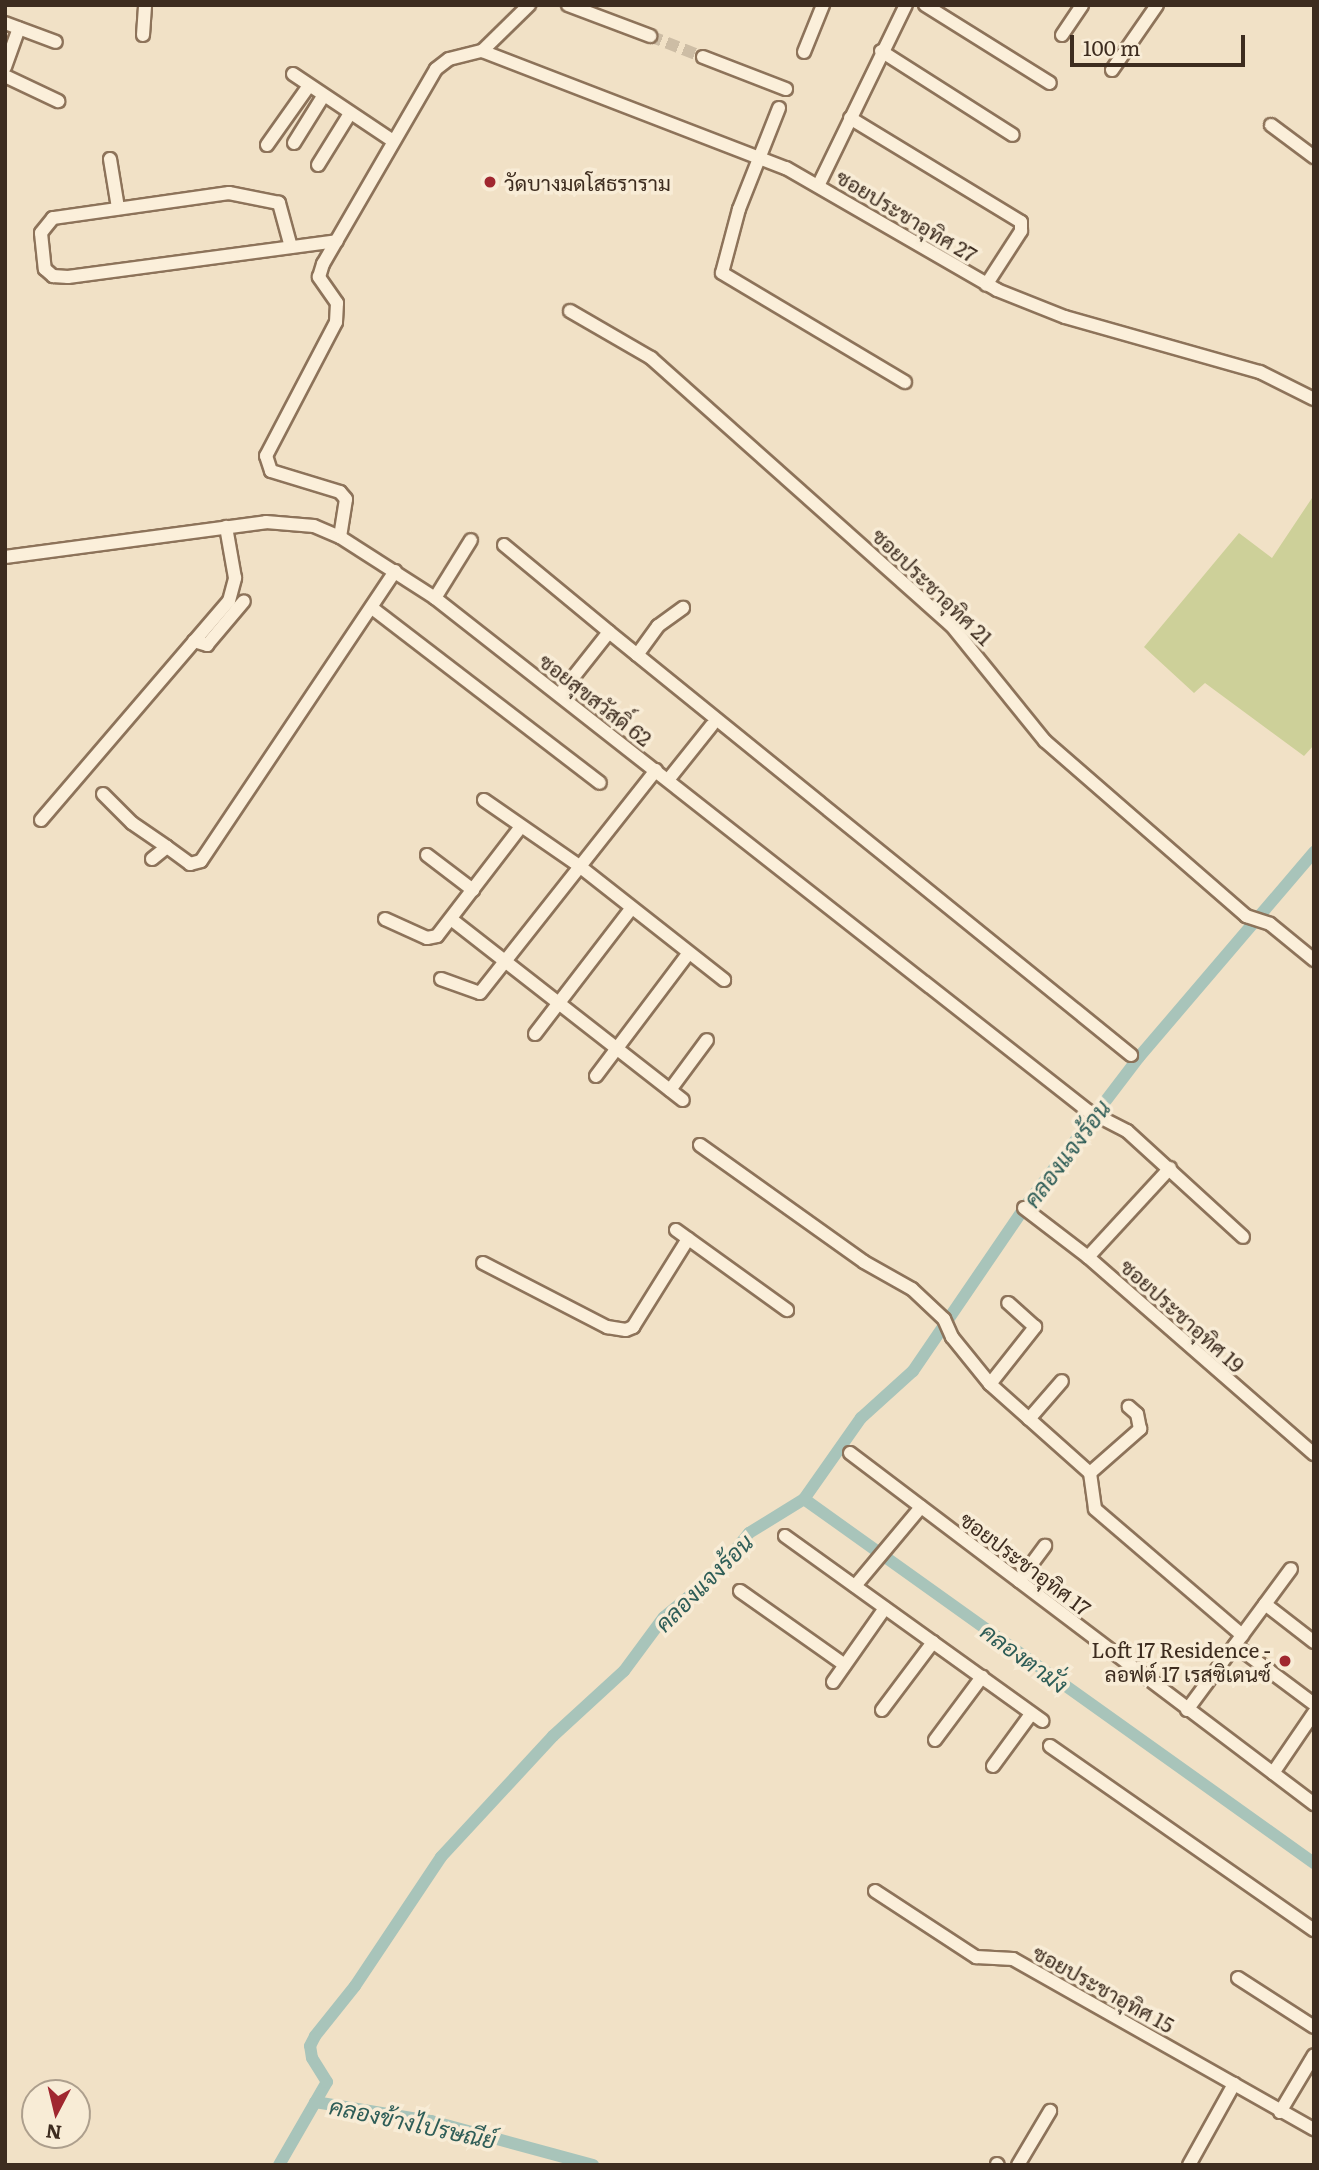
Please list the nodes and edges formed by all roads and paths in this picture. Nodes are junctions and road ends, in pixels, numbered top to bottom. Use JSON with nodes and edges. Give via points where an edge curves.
{"nodes":[{"id":1,"x":145,"y":5,"type":"edge"},
{"id":2,"x":528,"y":5,"type":"edge"},
{"id":3,"x":568,"y":5,"type":"edge"},
{"id":4,"x":925,"y":5,"type":"edge"},
{"id":5,"x":1082,"y":5,"type":"edge"},
{"id":6,"x":1157,"y":5,"type":"edge"},
{"id":7,"x":905,"y":6,"type":"edge"},
{"id":8,"x":818,"y":7,"type":"edge"},
{"id":9,"x":5,"y":23,"type":"edge"},
{"id":10,"x":19,"y":28,"type":"junction"},
{"id":11,"x":143,"y":35,"type":"dead end"},
{"id":12,"x":1062,"y":35,"type":"dead end"},
{"id":13,"x":650,"y":36,"type":"tunnel mouth"},
{"id":14,"x":57,"y":42,"type":"dead end"},
{"id":15,"x":482,"y":51,"type":"junction"},
{"id":16,"x":881,"y":51,"type":"junction"},
{"id":17,"x":804,"y":52,"type":"dead end"},
{"id":18,"x":703,"y":57,"type":"tunnel mouth"},
{"id":19,"x":5,"y":67,"type":"edge"},
{"id":20,"x":1112,"y":70,"type":"dead end"},
{"id":21,"x":293,"y":74,"type":"dead end"},
{"id":22,"x":5,"y":76,"type":"edge"},
{"id":23,"x":1050,"y":83,"type":"dead end"},
{"id":24,"x":308,"y":87,"type":"junction"},
{"id":25,"x":786,"y":89,"type":"dead end"},
{"id":26,"x":322,"y":98,"type":"junction"},
{"id":27,"x":58,"y":101,"type":"dead end"},
{"id":28,"x":779,"y":108,"type":"dead end"},
{"id":29,"x":349,"y":115,"type":"junction"},
{"id":30,"x":850,"y":118,"type":"junction"},
{"id":31,"x":1271,"y":125,"type":"dead end"},
{"id":32,"x":1013,"y":135,"type":"dead end"},
{"id":33,"x":393,"y":141,"type":"junction"},
{"id":34,"x":294,"y":143,"type":"dead end"},
{"id":35,"x":267,"y":145,"type":"dead end"},
{"id":36,"x":1314,"y":156,"type":"edge"},
{"id":37,"x":760,"y":158,"type":"junction"},
{"id":38,"x":110,"y":159,"type":"dead end"},
{"id":39,"x":318,"y":165,"type":"dead end"},
{"id":40,"x":819,"y":184,"type":"junction"},
{"id":41,"x":118,"y":208,"type":"junction"},
{"id":42,"x":337,"y":241,"type":"junction"},
{"id":43,"x":291,"y":247,"type":"junction"},
{"id":44,"x":986,"y":285,"type":"junction"},
{"id":45,"x":570,"y":311,"type":"dead end"},
{"id":46,"x":905,"y":382,"type":"dead end"},
{"id":47,"x":1314,"y":399,"type":"edge"},
{"id":48,"x":226,"y":527,"type":"junction"},
{"id":49,"x":340,"y":537,"type":"junction"},
{"id":50,"x":471,"y":540,"type":"dead end"},
{"id":51,"x":504,"y":545,"type":"dead end"},
{"id":52,"x":5,"y":557,"type":"edge"},
{"id":53,"x":395,"y":571,"type":"junction"},
{"id":54,"x":435,"y":598,"type":"junction"},
{"id":55,"x":244,"y":601,"type":"dead end"},
{"id":56,"x":372,"y":608,"type":"junction"},
{"id":57,"x":682,"y":608,"type":"dead end"},
{"id":58,"x":609,"y":632,"type":"junction"},
{"id":59,"x":194,"y":641,"type":"junction"},
{"id":60,"x":637,"y":655,"type":"junction"},
{"id":61,"x":559,"y":695,"type":"junction"},
{"id":62,"x":712,"y":725,"type":"dead end"},
{"id":63,"x":656,"y":770,"type":"junction"},
{"id":64,"x":668,"y":780,"type":"junction"},
{"id":65,"x":600,"y":783,"type":"dead end"},
{"id":66,"x":103,"y":794,"type":"dead end"},
{"id":67,"x":484,"y":800,"type":"dead end"},
{"id":68,"x":41,"y":820,"type":"dead end"},
{"id":69,"x":520,"y":828,"type":"junction"},
{"id":70,"x":167,"y":847,"type":"junction"},
{"id":71,"x":427,"y":855,"type":"dead end"},
{"id":72,"x":152,"y":859,"type":"dead end"},
{"id":73,"x":578,"y":865,"type":"junction"},
{"id":74,"x":472,"y":890,"type":"junction"},
{"id":75,"x":631,"y":909,"type":"junction"},
{"id":76,"x":385,"y":919,"type":"dead end"},
{"id":77,"x":451,"y":919,"type":"junction"},
{"id":78,"x":688,"y":954,"type":"junction"},
{"id":79,"x":1314,"y":960,"type":"edge"},
{"id":80,"x":504,"y":961,"type":"junction"},
{"id":81,"x":441,"y":979,"type":"dead end"},
{"id":82,"x":724,"y":980,"type":"dead end"},
{"id":83,"x":559,"y":1004,"type":"junction"},
{"id":84,"x":535,"y":1034,"type":"dead end"},
{"id":85,"x":707,"y":1040,"type":"dead end"},
{"id":86,"x":616,"y":1048,"type":"junction"},
{"id":87,"x":1131,"y":1055,"type":"dead end"},
{"id":88,"x":596,"y":1076,"type":"dead end"},
{"id":89,"x":670,"y":1090,"type":"junction"},
{"id":90,"x":683,"y":1100,"type":"dead end"},
{"id":91,"x":700,"y":1145,"type":"dead end"},
{"id":92,"x":1170,"y":1168,"type":"junction"},
{"id":93,"x":1024,"y":1208,"type":"dead end"},
{"id":94,"x":676,"y":1230,"type":"dead end"},
{"id":95,"x":1243,"y":1237,"type":"dead end"},
{"id":96,"x":688,"y":1239,"type":"junction"},
{"id":97,"x":1088,"y":1257,"type":"junction"},
{"id":98,"x":483,"y":1264,"type":"dead end"},
{"id":99,"x":1008,"y":1303,"type":"dead end"},
{"id":100,"x":787,"y":1310,"type":"dead end"},
{"id":101,"x":1062,"y":1381,"type":"dead end"},
{"id":102,"x":990,"y":1384,"type":"junction"},
{"id":103,"x":1129,"y":1407,"type":"dead end"},
{"id":104,"x":1029,"y":1419,"type":"junction"},
{"id":105,"x":850,"y":1453,"type":"dead end"},
{"id":106,"x":1314,"y":1454,"type":"edge"},
{"id":107,"x":1090,"y":1474,"type":"junction"},
{"id":108,"x":921,"y":1507,"type":"junction"},
{"id":109,"x":785,"y":1536,"type":"dead end"},
{"id":110,"x":1045,"y":1546,"type":"dead end"},
{"id":111,"x":1291,"y":1569,"type":"dead end"},
{"id":112,"x":1019,"y":1581,"type":"junction"},
{"id":113,"x":856,"y":1586,"type":"junction"},
{"id":114,"x":740,"y":1591,"type":"dead end"},
{"id":115,"x":1265,"y":1604,"type":"junction"},
{"id":116,"x":885,"y":1608,"type":"junction"},
{"id":117,"x":1239,"y":1640,"type":"junction"},
{"id":118,"x":933,"y":1642,"type":"junction"},
{"id":119,"x":1314,"y":1642,"type":"edge"},
{"id":120,"x":845,"y":1665,"type":"junction"},
{"id":121,"x":982,"y":1678,"type":"junction"},
{"id":122,"x":833,"y":1682,"type":"dead end"},
{"id":123,"x":1314,"y":1704,"type":"edge"},
{"id":124,"x":881,"y":1710,"type":"dead end"},
{"id":125,"x":1187,"y":1710,"type":"junction"},
{"id":126,"x":1314,"y":1713,"type":"edge"},
{"id":127,"x":934,"y":1740,"type":"dead end"},
{"id":128,"x":1050,"y":1746,"type":"dead end"},
{"id":129,"x":993,"y":1766,"type":"dead end"},
{"id":130,"x":1273,"y":1773,"type":"junction"},
{"id":131,"x":1314,"y":1804,"type":"edge"},
{"id":132,"x":875,"y":1891,"type":"dead end"},
{"id":133,"x":1314,"y":1930,"type":"edge"},
{"id":134,"x":1238,"y":1978,"type":"dead end"},
{"id":135,"x":1314,"y":2027,"type":"edge"},
{"id":136,"x":1314,"y":2055,"type":"edge"},
{"id":137,"x":1234,"y":2084,"type":"junction"},
{"id":138,"x":1050,"y":2111,"type":"dead end"},
{"id":139,"x":1280,"y":2112,"type":"junction"},
{"id":140,"x":1314,"y":2129,"type":"edge"},
{"id":141,"x":1018,"y":2165,"type":"edge"},
{"id":142,"x":1189,"y":2165,"type":"edge"}],
"edges":[{"from":1,"to":11,"type":"street"},
{"from":2,"to":15,"type":"street"},
{"from":3,"to":13,"type":"street"},
{"from":4,"to":23,"type":"street"},
{"from":5,"to":12,"type":"street"},
{"from":6,"to":20,"type":"street"},
{"from":7,"to":16,"type":"street"},
{"from":8,"to":17,"type":"street"},
{"from":9,"to":10,"type":"street"},
{"from":10,"to":14,"type":"street"},
{"from":10,"to":19,"type":"street"},
{"from":15,"to":33,"type":"street","via":[[449,59],[436,69]]},
{"from":15,"to":37,"type":"street","name":"ซอยประชาอุทิศ 27"},
{"from":16,"to":30,"type":"street"},
{"from":16,"to":32,"type":"street"},
{"from":18,"to":25,"type":"street"},
{"from":21,"to":24,"type":"street"},
{"from":22,"to":27,"type":"street"},
{"from":24,"to":26,"type":"street"},
{"from":24,"to":35,"type":"street"},
{"from":26,"to":29,"type":"street"},
{"from":26,"to":34,"type":"street"},
{"from":28,"to":37,"type":"street"},
{"from":29,"to":33,"type":"street"},
{"from":29,"to":39,"type":"street"},
{"from":30,"to":40,"type":"street"},
{"from":30,"to":44,"type":"street","via":[[1021,222],[1021,231]]},
{"from":31,"to":36,"type":"street"},
{"from":33,"to":42,"type":"street"},
{"from":37,"to":40,"type":"street","name":"ซอยประชาอุทิศ 27"},
{"from":37,"to":46,"type":"street","via":[[722,273]]},
{"from":38,"to":41,"type":"street"},
{"from":40,"to":44,"type":"street","name":"ซอยประชาอุทิศ 27"},
{"from":41,"to":43,"type":"street","via":[[229,193],[265,197],[284,209]]},
{"from":41,"to":43,"type":"street","via":[[53,218],[45,224],[41,233],[45,269],[53,276],[68,277]]},
{"from":42,"to":43,"type":"street"},
{"from":42,"to":49,"type":"street","via":[[319,277],[337,303],[335,322],[266,456],[271,471],[340,492],[347,510]]},
{"from":44,"to":47,"type":"street","name":"ซอยประชาอุทิศ 27","via":[[1065,317],[1260,372]]},
{"from":45,"to":79,"type":"street","name":"ซอยประชาอุทิศ 21","via":[[651,358],[951,625],[1045,741],[1246,916],[1270,924]]},
{"from":48,"to":49,"type":"street","name":"ซอยสุขสวัสดิ์ 62","via":[[287,521]]},
{"from":48,"to":52,"type":"street","name":"ซอยสุขสวัสดิ์ 62"},
{"from":48,"to":59,"type":"street","via":[[234,590]]},
{"from":49,"to":53,"type":"street","name":"ซอยสุขสวัสดิ์ 62"},
{"from":50,"to":54,"type":"street"},
{"from":51,"to":58,"type":"street"},
{"from":53,"to":54,"type":"street","name":"ซอยสุขสวัสดิ์ 62"},
{"from":53,"to":56,"type":"street"},
{"from":54,"to":61,"type":"street","name":"ซอยสุขสวัสดิ์ 62"},
{"from":55,"to":59,"type":"street","via":[[207,645]]},
{"from":56,"to":65,"type":"street"},
{"from":56,"to":70,"type":"street","via":[[201,860],[190,864]]},
{"from":57,"to":60,"type":"street","via":[[658,626]]},
{"from":58,"to":60,"type":"street"},
{"from":58,"to":61,"type":"street"},
{"from":59,"to":68,"type":"street"},
{"from":60,"to":87,"type":"street"},
{"from":61,"to":63,"type":"street","name":"ซอยสุขสวัสดิ์ 62"},
{"from":62,"to":64,"type":"street"},
{"from":63,"to":64,"type":"street","name":"ซอยสุขสวัสดิ์ 62"},
{"from":63,"to":73,"type":"street"},
{"from":64,"to":92,"type":"street","name":"ซอยสุขสวัสดิ์ 62","via":[[1088,1111],[1127,1130]]},
{"from":66,"to":70,"type":"street"},
{"from":67,"to":69,"type":"street"},
{"from":69,"to":73,"type":"street"},
{"from":69,"to":74,"type":"street"},
{"from":70,"to":72,"type":"street"},
{"from":71,"to":74,"type":"street"},
{"from":73,"to":75,"type":"street"},
{"from":73,"to":80,"type":"street"},
{"from":74,"to":77,"type":"street"},
{"from":75,"to":78,"type":"street"},
{"from":75,"to":83,"type":"street"},
{"from":76,"to":77,"type":"street","via":[[433,939]]},
{"from":77,"to":80,"type":"street"},
{"from":78,"to":82,"type":"street"},
{"from":78,"to":86,"type":"street"},
{"from":80,"to":81,"type":"street","via":[[480,993]]},
{"from":80,"to":83,"type":"street"},
{"from":83,"to":84,"type":"street"},
{"from":83,"to":86,"type":"street"},
{"from":85,"to":89,"type":"street"},
{"from":86,"to":88,"type":"street"},
{"from":86,"to":89,"type":"street"},
{"from":89,"to":90,"type":"street"},
{"from":91,"to":102,"type":"street","via":[[864,1262],[912,1289],[944,1318],[952,1337]]},
{"from":92,"to":95,"type":"street","name":"ซอยสุขสวัสดิ์ 62"},
{"from":92,"to":97,"type":"street"},
{"from":93,"to":97,"type":"street","name":"ซอยประชาอุทิศ 19"},
{"from":94,"to":96,"type":"street"},
{"from":96,"to":98,"type":"street","via":[[633,1327],[626,1330],[607,1327]]},
{"from":96,"to":100,"type":"street"},
{"from":97,"to":106,"type":"street","name":"ซอยประชาอุทิศ 19"},
{"from":99,"to":102,"type":"street","via":[[1032,1324],[1034,1332]]},
{"from":101,"to":104,"type":"street"},
{"from":102,"to":104,"type":"street"},
{"from":103,"to":107,"type":"street","via":[[1140,1420],[1140,1429]]},
{"from":104,"to":107,"type":"street"},
{"from":105,"to":108,"type":"street","name":"ซอยประชาอุทิศ 17"},
{"from":107,"to":117,"type":"street","via":[[1095,1508]]},
{"from":108,"to":112,"type":"street","name":"ซอยประชาอุทิศ 17"},
{"from":108,"to":113,"type":"street"},
{"from":109,"to":113,"type":"street"},
{"from":110,"to":112,"type":"street"},
{"from":111,"to":115,"type":"street"},
{"from":112,"to":125,"type":"street","name":"ซอยประชาอุทิศ 17"},
{"from":113,"to":116,"type":"street"},
{"from":114,"to":120,"type":"street"},
{"from":115,"to":117,"type":"street"},
{"from":115,"to":119,"type":"street"},
{"from":116,"to":118,"type":"street"},
{"from":116,"to":120,"type":"street"},
{"from":117,"to":123,"type":"street"},
{"from":117,"to":125,"type":"street"},
{"from":118,"to":121,"type":"street"},
{"from":118,"to":124,"type":"street"},
{"from":120,"to":122,"type":"street"},
{"from":121,"to":127,"type":"street"},
{"from":121,"to":129,"type":"street","via":[[1037,1717]]},
{"from":125,"to":130,"type":"street","name":"ซอยประชาอุทิศ 17"},
{"from":126,"to":130,"type":"street"},
{"from":128,"to":133,"type":"street"},
{"from":130,"to":131,"type":"street","name":"ซอยประชาอุทิศ 17"},
{"from":132,"to":137,"type":"street","name":"ซอยประชาอุทิศ 15","via":[[976,1956],[1013,1959]]},
{"from":134,"to":135,"type":"street"},
{"from":136,"to":139,"type":"street"},
{"from":137,"to":139,"type":"street","name":"ซอยประชาอุทิศ 15"},
{"from":137,"to":142,"type":"street"},
{"from":138,"to":141,"type":"street"},
{"from":139,"to":140,"type":"street","name":"ซอยประชาอุทิศ 15"}]}
